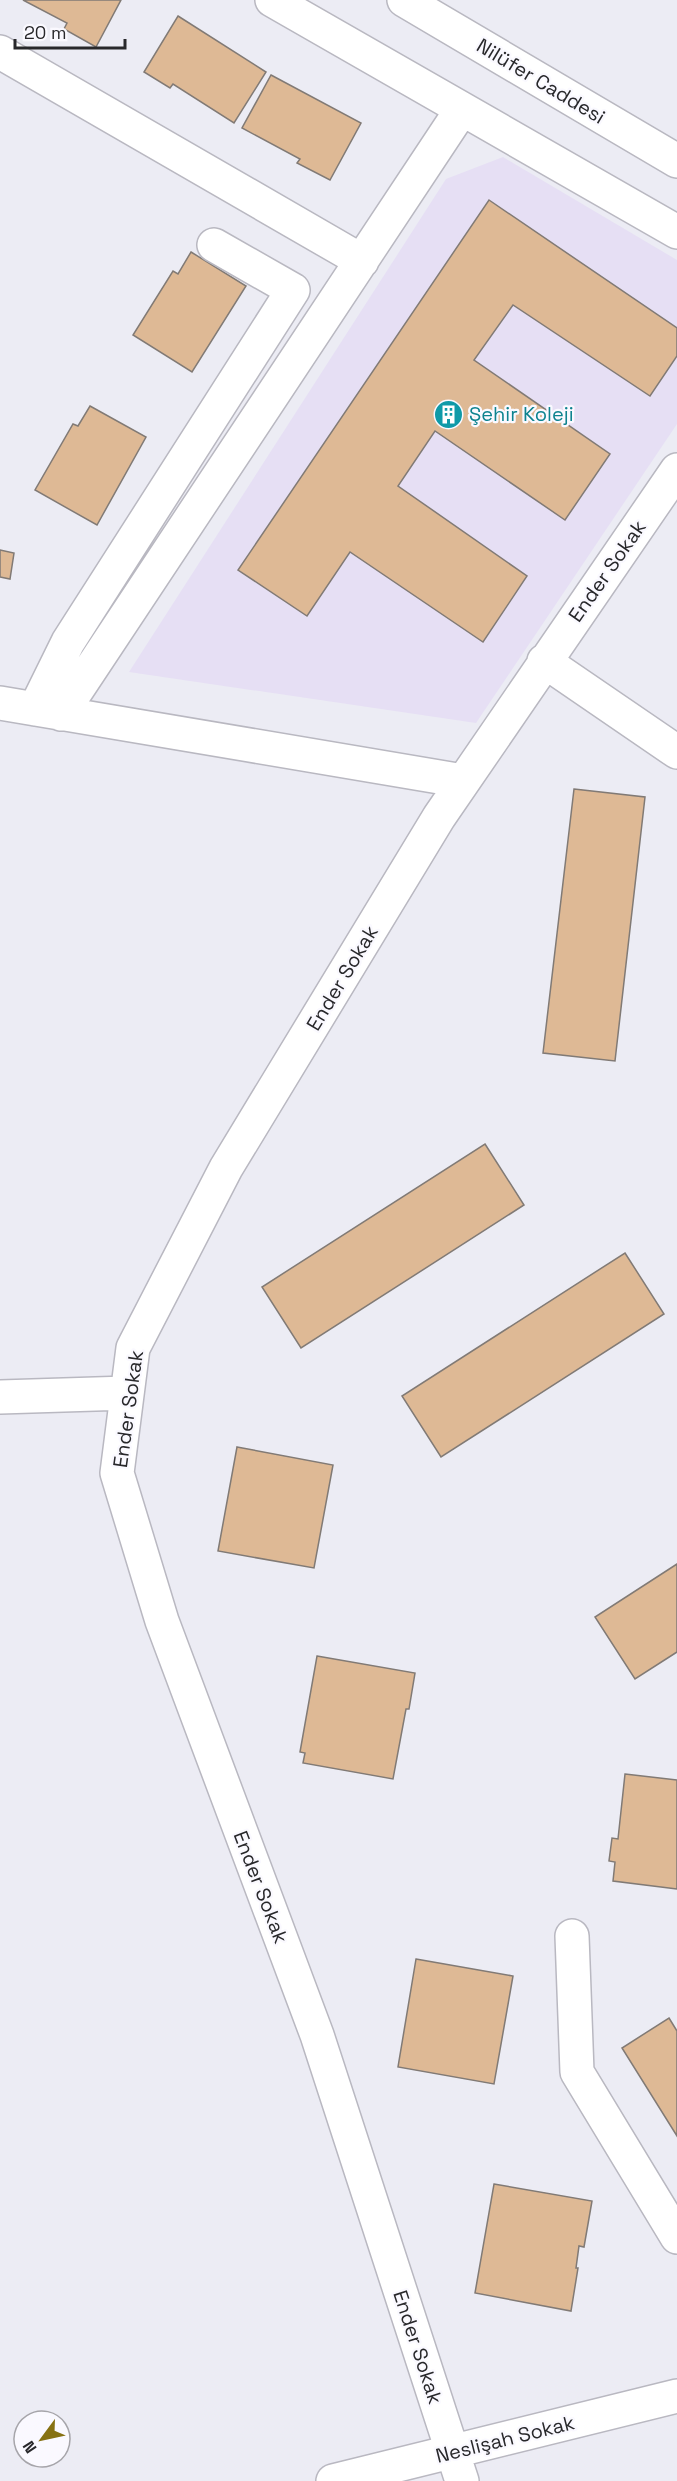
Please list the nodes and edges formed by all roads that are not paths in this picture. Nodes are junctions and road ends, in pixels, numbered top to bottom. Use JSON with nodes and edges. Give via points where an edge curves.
{"nodes":[{"id":1,"x":272,"y":0,"type":"edge"},
{"id":2,"x":404,"y":0,"type":"edge"},
{"id":3,"x":0,"y":52,"type":"edge"},
{"id":4,"x":462,"y":109,"type":"junction"},
{"id":5,"x":677,"y":161,"type":"edge"},
{"id":6,"x":677,"y":232,"type":"edge"},
{"id":7,"x":214,"y":245,"type":"dead end"},
{"id":8,"x":362,"y":261,"type":"junction"},
{"id":9,"x":677,"y":470,"type":"edge"},
{"id":10,"x":544,"y":661,"type":"junction"},
{"id":11,"x":0,"y":703,"type":"edge"},
{"id":12,"x":48,"y":711,"type":"junction"},
{"id":13,"x":677,"y":752,"type":"edge"},
{"id":14,"x":463,"y":781,"type":"junction"},
{"id":15,"x":127,"y":1393,"type":"junction"},
{"id":16,"x":0,"y":1397,"type":"edge"},
{"id":17,"x":572,"y":1936,"type":"dead end"},
{"id":18,"x":677,"y":2237,"type":"edge"},
{"id":19,"x":677,"y":2396,"type":"edge"},
{"id":20,"x":457,"y":2466,"type":"edge"},
{"id":21,"x":333,"y":2481,"type":"edge"}],
"edges":[{"from":1,"to":4,"type":"street"},
{"from":2,"to":5,"type":"street","name":"Nilüfer Caddesi"},
{"from":3,"to":8,"type":"street"},
{"from":4,"to":6,"type":"street"},
{"from":4,"to":8,"type":"street"},
{"from":7,"to":12,"type":"street","via":[[293,290],[68,642]]},
{"from":8,"to":12,"type":"street"},
{"from":9,"to":10,"type":"street","name":"Ender Sokak"},
{"from":10,"to":13,"type":"street"},
{"from":10,"to":14,"type":"street","name":"Ender Sokak"},
{"from":11,"to":12,"type":"street"},
{"from":12,"to":14,"type":"street"},
{"from":14,"to":15,"type":"street","name":"Ender Sokak","via":[[226,1168],[133,1348]]},
{"from":15,"to":16,"type":"street"},
{"from":15,"to":20,"type":"street","name":"Ender Sokak","via":[[117,1473],[162,1621],[317,2035]]},
{"from":17,"to":18,"type":"street","via":[[578,2072]]},
{"from":19,"to":20,"type":"street","name":"Neslişah Sokak"},
{"from":20,"to":21,"type":"street","name":"Neslişah Sokak"}]}
